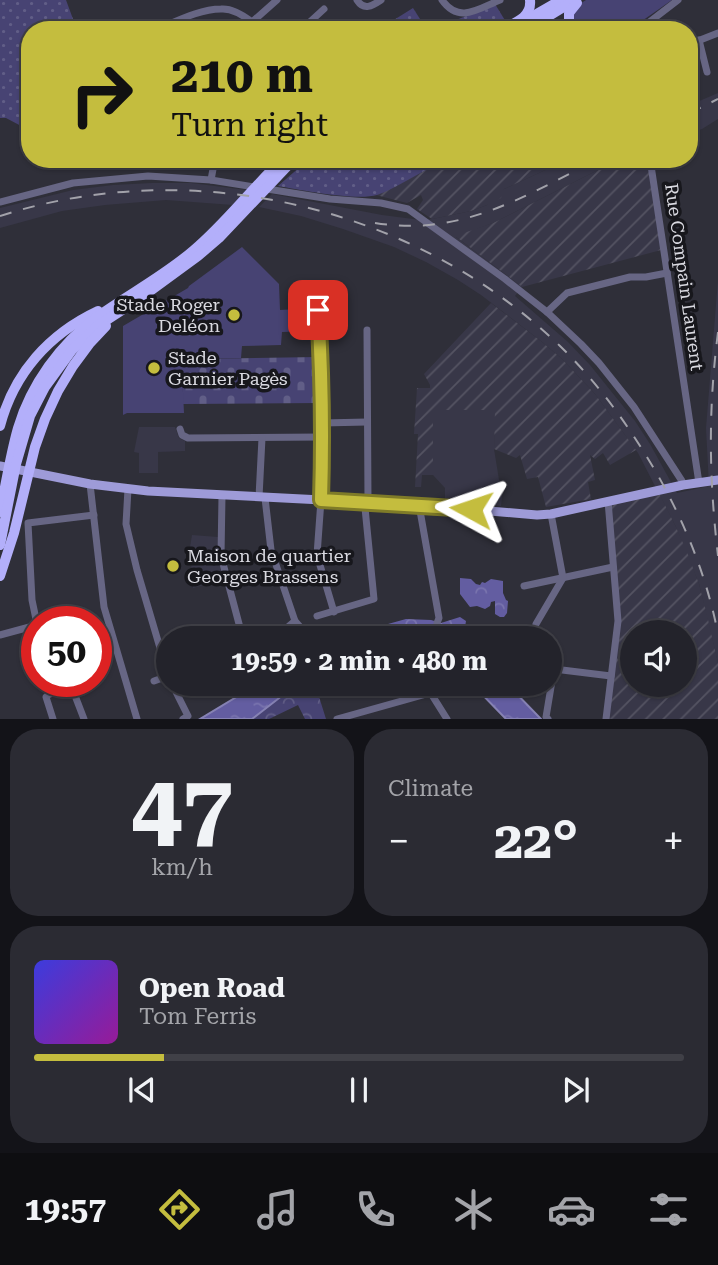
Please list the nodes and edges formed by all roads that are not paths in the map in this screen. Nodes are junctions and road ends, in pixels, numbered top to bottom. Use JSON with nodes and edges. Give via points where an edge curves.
{"nodes":[{"id":1,"x":278,"y":0,"type":"edge"},
{"id":2,"x":357,"y":0,"type":"edge"},
{"id":3,"x":381,"y":0,"type":"edge"},
{"id":4,"x":442,"y":0,"type":"edge"},
{"id":5,"x":500,"y":0,"type":"edge"},
{"id":6,"x":530,"y":0,"type":"edge"},
{"id":7,"x":561,"y":0,"type":"edge"},
{"id":8,"x":575,"y":0,"type":"edge"},
{"id":9,"x":581,"y":0,"type":"edge"},
{"id":10,"x":678,"y":0,"type":"edge"},
{"id":11,"x":324,"y":9,"type":"dead end"},
{"id":12,"x":179,"y":21,"type":"edge"},
{"id":13,"x":250,"y":21,"type":"edge"},
{"id":14,"x":253,"y":21,"type":"edge"},
{"id":15,"x":311,"y":21,"type":"edge"},
{"id":16,"x":516,"y":21,"type":"edge"},
{"id":17,"x":525,"y":21,"type":"edge"},
{"id":18,"x":541,"y":21,"type":"edge"},
{"id":19,"x":569,"y":21,"type":"edge"},
{"id":20,"x":651,"y":21,"type":"edge"},
{"id":21,"x":718,"y":33,"type":"edge"},
{"id":22,"x":699,"y":40,"type":"joint"},
{"id":23,"x":707,"y":72,"type":"dead end"},
{"id":24,"x":214,"y":168,"type":"edge"},
{"id":25,"x":278,"y":168,"type":"edge"},
{"id":26,"x":651,"y":168,"type":"edge"},
{"id":27,"x":211,"y":180,"type":"junction"},
{"id":28,"x":0,"y":202,"type":"edge"},
{"id":29,"x":239,"y":212,"type":"junction"},
{"id":30,"x":667,"y":273,"type":"junction"},
{"id":31,"x":142,"y":297,"type":"junction"},
{"id":32,"x":121,"y":301,"type":"junction"},
{"id":33,"x":318,"y":310,"type":"dead end"},
{"id":34,"x":547,"y":313,"type":"junction"},
{"id":35,"x":367,"y":330,"type":"dead end"},
{"id":36,"x":323,"y":422,"type":"junction"},
{"id":37,"x":368,"y":422,"type":"junction"},
{"id":38,"x":0,"y":426,"type":"edge"},
{"id":39,"x":180,"y":429,"type":"dead end"},
{"id":40,"x":262,"y":438,"type":"junction"},
{"id":41,"x":322,"y":438,"type":"junction"},
{"id":42,"x":18,"y":442,"type":"junction"},
{"id":43,"x":0,"y":466,"type":"edge"},
{"id":44,"x":30,"y":472,"type":"junction"},
{"id":45,"x":718,"y":480,"type":"edge"},
{"id":46,"x":699,"y":482,"type":"junction"},
{"id":47,"x":90,"y":484,"type":"junction"},
{"id":48,"x":683,"y":485,"type":"junction"},
{"id":49,"x":128,"y":489,"type":"junction"},
{"id":50,"x":222,"y":496,"type":"junction"},
{"id":51,"x":262,"y":497,"type":"junction"},
{"id":52,"x":321,"y":500,"type":"junction"},
{"id":53,"x":608,"y":501,"type":"junction"},
{"id":54,"x":368,"y":502,"type":"junction"},
{"id":55,"x":419,"y":505,"type":"junction"},
{"id":56,"x":0,"y":512,"type":"edge"},
{"id":57,"x":551,"y":514,"type":"junction"},
{"id":58,"x":94,"y":515,"type":"junction"},
{"id":59,"x":0,"y":545,"type":"edge"},
{"id":60,"x":613,"y":567,"type":"junction"},
{"id":61,"x":0,"y":576,"type":"edge"},
{"id":62,"x":563,"y":578,"type":"junction"},
{"id":63,"x":524,"y":586,"type":"dead end"},
{"id":64,"x":33,"y":606,"type":"edge"},
{"id":65,"x":334,"y":612,"type":"junction"},
{"id":66,"x":317,"y":617,"type":"dead end"},
{"id":67,"x":295,"y":621,"type":"junction"},
{"id":68,"x":437,"y":622,"type":"dead end"},
{"id":69,"x":536,"y":624,"type":"dead end"},
{"id":70,"x":241,"y":626,"type":"edge"},
{"id":71,"x":289,"y":626,"type":"edge"},
{"id":72,"x":299,"y":626,"type":"edge"},
{"id":73,"x":21,"y":629,"type":"edge"},
{"id":74,"x":0,"y":635,"type":"edge"},
{"id":75,"x":156,"y":635,"type":"edge"},
{"id":76,"x":611,"y":676,"type":"junction"},
{"id":77,"x":177,"y":696,"type":"edge"},
{"id":78,"x":419,"y":696,"type":"edge"},
{"id":79,"x":432,"y":696,"type":"edge"},
{"id":80,"x":46,"y":697,"type":"edge"},
{"id":81,"x":76,"y":697,"type":"edge"},
{"id":82,"x":185,"y":718,"type":"edge"},
{"id":83,"x":547,"y":718,"type":"edge"},
{"id":84,"x":53,"y":719,"type":"edge"},
{"id":85,"x":83,"y":719,"type":"edge"},
{"id":86,"x":137,"y":719,"type":"edge"},
{"id":87,"x":337,"y":719,"type":"edge"},
{"id":88,"x":447,"y":719,"type":"edge"},
{"id":89,"x":606,"y":719,"type":"edge"}],
"edges":[{"from":1,"to":14,"type":"street"},
{"from":2,"to":3,"type":"street","via":[[366,7]]},
{"from":4,"to":5,"type":"street","via":[[461,14]]},
{"from":6,"to":16,"type":"highway","via":[[530,9]]},
{"from":7,"to":17,"type":"highway"},
{"from":8,"to":18,"type":"highway"},
{"from":9,"to":19,"type":"highway","via":[[569,13]]},
{"from":10,"to":20,"type":"street"},
{"from":11,"to":15,"type":"street"},
{"from":12,"to":13,"type":"street","via":[[221,9]]},
{"from":21,"to":22,"type":"street"},
{"from":22,"to":23,"type":"street"},
{"from":24,"to":27,"type":"street"},
{"from":25,"to":29,"type":"highway"},
{"from":26,"to":30,"type":"street","name":"Rue Compain Laurent"},
{"from":27,"to":28,"type":"street","via":[[121,177],[73,183]]},
{"from":27,"to":34,"type":"street","via":[[408,209]]},
{"from":29,"to":31,"type":"highway","via":[[198,256]]},
{"from":29,"to":32,"type":"highway"},
{"from":30,"to":34,"type":"street","via":[[567,293]]},
{"from":30,"to":46,"type":"street","name":"Rue Compain Laurent"},
{"from":31,"to":42,"type":"highway","via":[[99,325],[72,350],[45,387]]},
{"from":31,"to":44,"type":"highway","via":[[101,331],[73,366],[45,419]]},
{"from":32,"to":38,"type":"highway","via":[[83,318],[45,346],[16,385]]},
{"from":32,"to":42,"type":"highway","via":[[80,331],[46,370],[29,401]]},
{"from":33,"to":36,"type":"street"},
{"from":34,"to":48,"type":"street","via":[[618,385]]},
{"from":35,"to":37,"type":"street"},
{"from":36,"to":37,"type":"street"},
{"from":36,"to":41,"type":"street"},
{"from":37,"to":54,"type":"street"},
{"from":39,"to":40,"type":"street","via":[[188,438]]},
{"from":40,"to":41,"type":"street"},
{"from":40,"to":51,"type":"street"},
{"from":41,"to":52,"type":"street"},
{"from":42,"to":56,"type":"highway"},
{"from":42,"to":59,"type":"highway"},
{"from":43,"to":44,"type":"main road"},
{"from":44,"to":47,"type":"main road"},
{"from":44,"to":61,"type":"highway"},
{"from":45,"to":46,"type":"main road"},
{"from":46,"to":48,"type":"main road"},
{"from":47,"to":49,"type":"main road"},
{"from":47,"to":58,"type":"street"},
{"from":48,"to":53,"type":"main road"},
{"from":49,"to":50,"type":"main road"},
{"from":49,"to":75,"type":"street","via":[[127,524]]},
{"from":50,"to":51,"type":"main road"},
{"from":50,"to":70,"type":"street","via":[[221,556]]},
{"from":51,"to":52,"type":"main road"},
{"from":51,"to":67,"type":"street","via":[[271,550]]},
{"from":52,"to":54,"type":"main road"},
{"from":52,"to":65,"type":"street","via":[[317,555]]},
{"from":53,"to":57,"type":"main road"},
{"from":53,"to":60,"type":"street"},
{"from":54,"to":55,"type":"main road"},
{"from":54,"to":65,"type":"street","via":[[374,599]]},
{"from":55,"to":57,"type":"main road"},
{"from":55,"to":68,"type":"street"},
{"from":57,"to":62,"type":"street"},
{"from":58,"to":64,"type":"street","via":[[28,523]]},
{"from":58,"to":86,"type":"street","via":[[104,607]]},
{"from":60,"to":62,"type":"street"},
{"from":60,"to":76,"type":"street","via":[[618,621]]},
{"from":62,"to":63,"type":"street"},
{"from":62,"to":69,"type":"street"},
{"from":65,"to":66,"type":"street"},
{"from":67,"to":71,"type":"street"},
{"from":67,"to":72,"type":"street"},
{"from":73,"to":74,"type":"street"},
{"from":76,"to":83,"type":"street","via":[[554,669]]},
{"from":76,"to":89,"type":"street"},
{"from":77,"to":82,"type":"street"},
{"from":78,"to":87,"type":"street"},
{"from":79,"to":88,"type":"street"},
{"from":80,"to":84,"type":"street"},
{"from":81,"to":85,"type":"street"}]}
